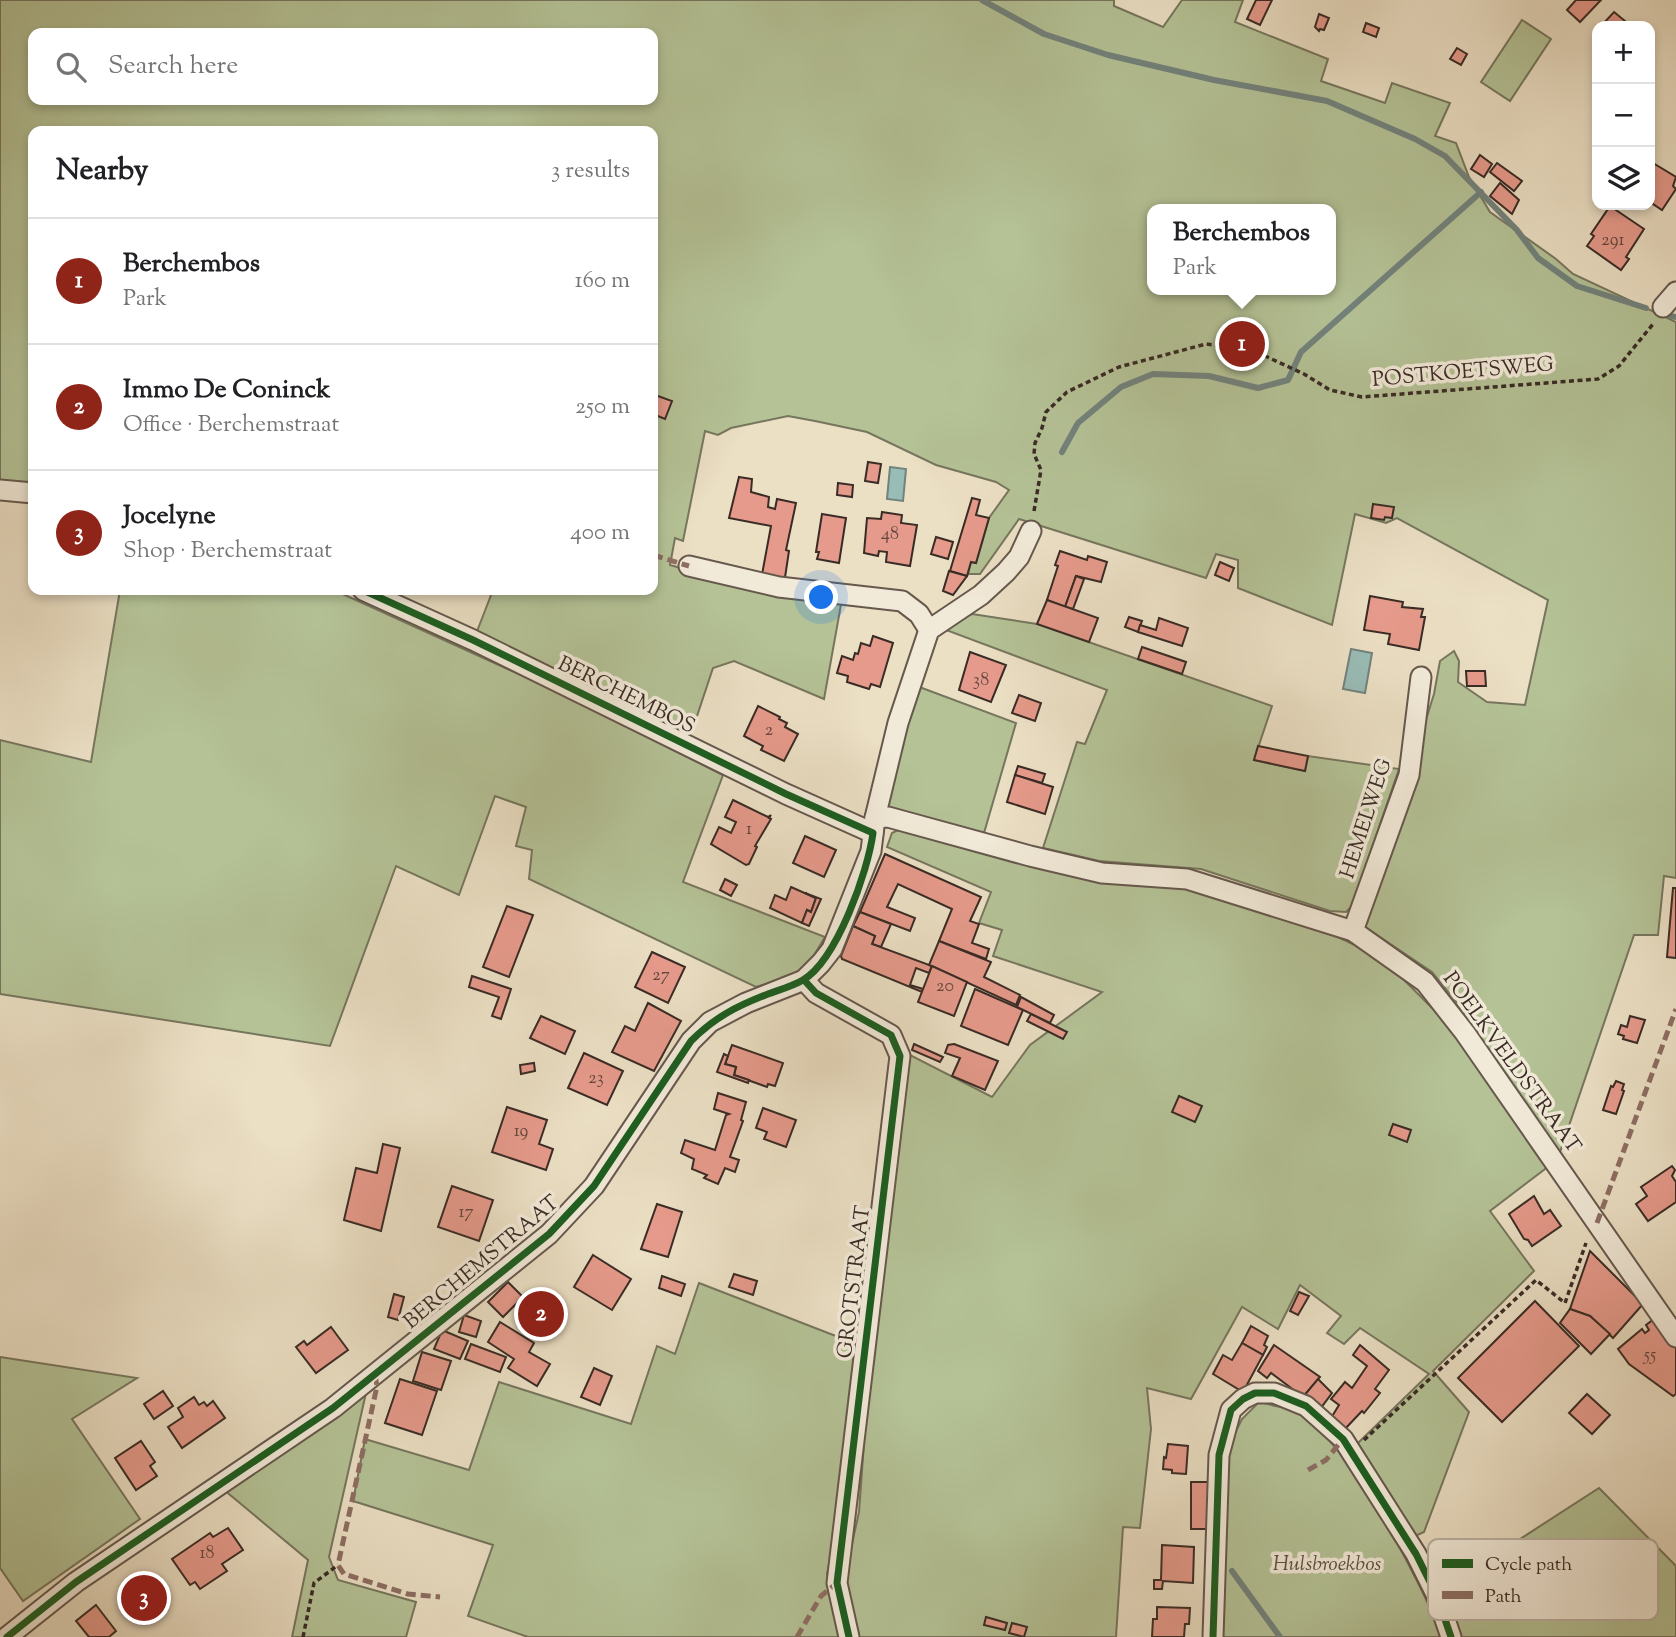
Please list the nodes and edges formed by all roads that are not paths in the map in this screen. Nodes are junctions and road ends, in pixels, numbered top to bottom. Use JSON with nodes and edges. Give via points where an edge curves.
{"nodes":[{"id":1,"x":1676,"y":292,"type":"edge"},
{"id":2,"x":1663,"y":307,"type":"road end"},
{"id":3,"x":0,"y":490,"type":"edge"},
{"id":4,"x":28,"y":493,"type":"edge"},
{"id":5,"x":1031,"y":531,"type":"road end"},
{"id":6,"x":689,"y":566,"type":"dead end"},
{"id":7,"x":374,"y":595,"type":"edge"},
{"id":8,"x":929,"y":630,"type":"junction"},
{"id":9,"x":1421,"y":677,"type":"dead end"},
{"id":10,"x":874,"y":825,"type":"junction"},
{"id":11,"x":1353,"y":931,"type":"junction"},
{"id":12,"x":804,"y":980,"type":"junction"},
{"id":13,"x":1676,"y":1337,"type":"edge"},
{"id":14,"x":1428,"y":1578,"type":"edge"},
{"id":15,"x":1445,"y":1620,"type":"edge"},
{"id":16,"x":7,"y":1637,"type":"edge"},
{"id":17,"x":849,"y":1637,"type":"edge"},
{"id":18,"x":1213,"y":1637,"type":"edge"},
{"id":19,"x":1451,"y":1637,"type":"edge"}],
"edges":[{"from":1,"to":2,"type":"street"},
{"from":3,"to":4,"type":"street"},
{"from":5,"to":8,"type":"street","via":[[1006,572]]},
{"from":6,"to":8,"type":"street","via":[[779,587],[902,601],[919,614]]},
{"from":7,"to":10,"type":"street","name":"BERCHEMBOS","via":[[786,794]]},
{"from":8,"to":10,"type":"street","name":"BERCHEMSTRAAT","via":[[898,723]]},
{"from":9,"to":11,"type":"street","name":"HEMELWEG","via":[[1409,775]]},
{"from":10,"to":11,"type":"street","name":"POELKVELDSTRAAT","via":[[888,817],[1102,873],[1187,879]]},
{"from":10,"to":12,"type":"street","name":"BERCHEMSTRAAT","via":[[866,867],[832,948]]},
{"from":11,"to":13,"type":"street","name":"POELKVELDSTRAAT","via":[[1425,982]]},
{"from":12,"to":16,"type":"street","name":"BERCHEMSTRAAT","via":[[710,1022],[691,1041],[594,1186],[549,1234],[333,1408],[76,1582]]},
{"from":12,"to":17,"type":"street","name":"GROTSTRAAT","via":[[816,993],[891,1034],[900,1056],[837,1583]]},
{"from":14,"to":18,"type":"street","via":[[1343,1439],[1306,1406],[1274,1393],[1250,1395],[1231,1410],[1219,1455]]},
{"from":15,"to":19,"type":"street"}]}
